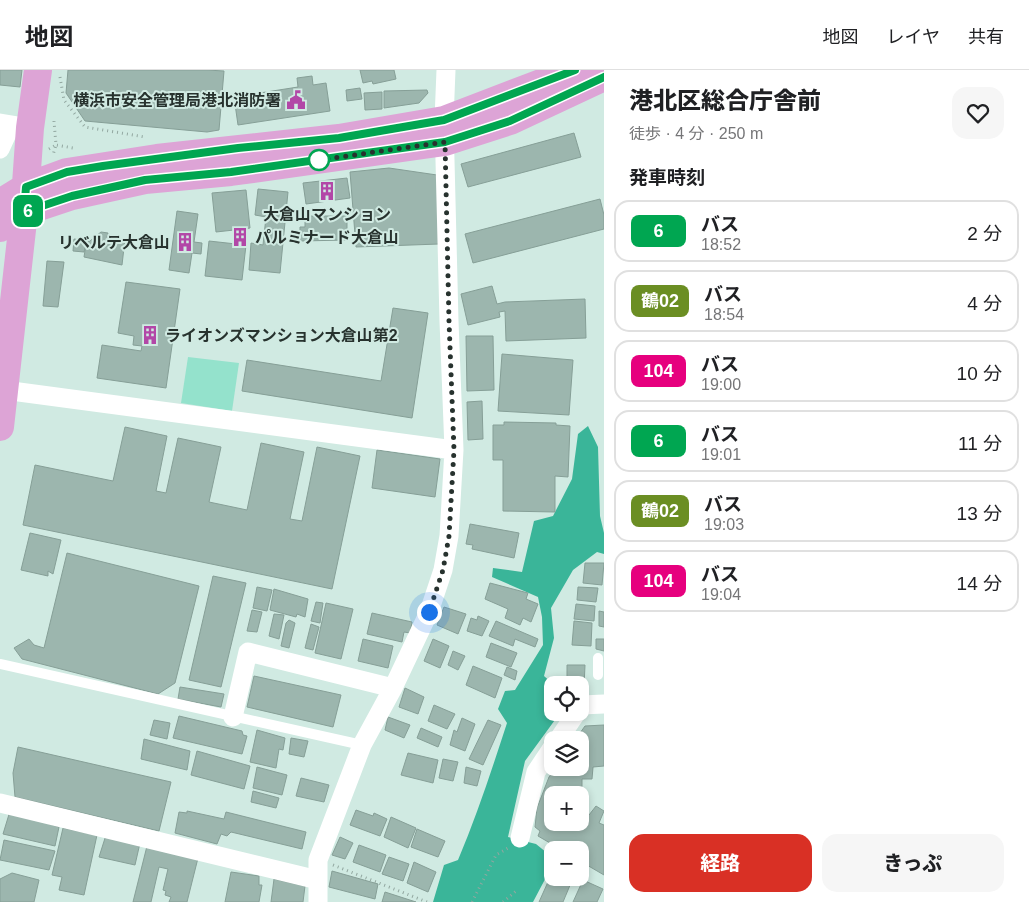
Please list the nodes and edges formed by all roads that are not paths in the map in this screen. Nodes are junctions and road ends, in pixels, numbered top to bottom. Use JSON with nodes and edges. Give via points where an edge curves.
{"nodes":[{"id":1,"x":446,"y":70,"type":"edge"},
{"id":2,"x":450,"y":70,"type":"edge"},
{"id":3,"x":575,"y":70,"type":"edge"},
{"id":4,"x":49,"y":73,"type":"edge"},
{"id":5,"x":604,"y":78,"type":"edge"},
{"id":6,"x":14,"y":125,"type":"edge"},
{"id":7,"x":444,"y":131,"type":"junction"},
{"id":8,"x":0,"y":149,"type":"edge"},
{"id":9,"x":17,"y":201,"type":"edge"},
{"id":10,"x":0,"y":228,"type":"edge"},
{"id":11,"x":4,"y":390,"type":"junction"},
{"id":12,"x":0,"y":426,"type":"edge"},
{"id":13,"x":454,"y":450,"type":"junction"},
{"id":14,"x":0,"y":664,"type":"edge"},
{"id":15,"x":393,"y":688,"type":"junction"},
{"id":16,"x":604,"y":704,"type":"edge"},
{"id":17,"x":589,"y":705,"type":"edge"},
{"id":18,"x":233,"y":717,"type":"junction"},
{"id":19,"x":362,"y":745,"type":"junction"},
{"id":20,"x":544,"y":760,"type":"edge"},
{"id":21,"x":0,"y":803,"type":"edge"},
{"id":22,"x":516,"y":842,"type":"road end"},
{"id":23,"x":318,"y":880,"type":"junction"},
{"id":24,"x":318,"y":902,"type":"edge"}],
"edges":[{"from":1,"to":2,"type":"lane"},
{"from":1,"to":7,"type":"street"},
{"from":3,"to":7,"type":"main road"},
{"from":4,"to":6,"type":"main road"},
{"from":5,"to":7,"type":"main road","via":[[510,121]]},
{"from":6,"to":8,"type":"street"},
{"from":6,"to":9,"type":"main road"},
{"from":7,"to":9,"type":"main road","via":[[238,148],[103,166],[67,172]]},
{"from":7,"to":13,"type":"street"},
{"from":9,"to":10,"type":"main road"},
{"from":9,"to":11,"type":"main road"},
{"from":11,"to":12,"type":"main road"},
{"from":11,"to":13,"type":"street"},
{"from":13,"to":15,"type":"street","via":[[452,510],[443,570],[429,612]]},
{"from":14,"to":18,"type":"lane"},
{"from":15,"to":18,"type":"street","via":[[248,652]]},
{"from":15,"to":19,"type":"street"},
{"from":16,"to":17,"type":"street"},
{"from":18,"to":19,"type":"lane"},
{"from":19,"to":23,"type":"street","via":[[318,860]]},
{"from":20,"to":22,"type":"street","via":[[536,772]]},
{"from":21,"to":23,"type":"street"},
{"from":23,"to":24,"type":"street"}]}
